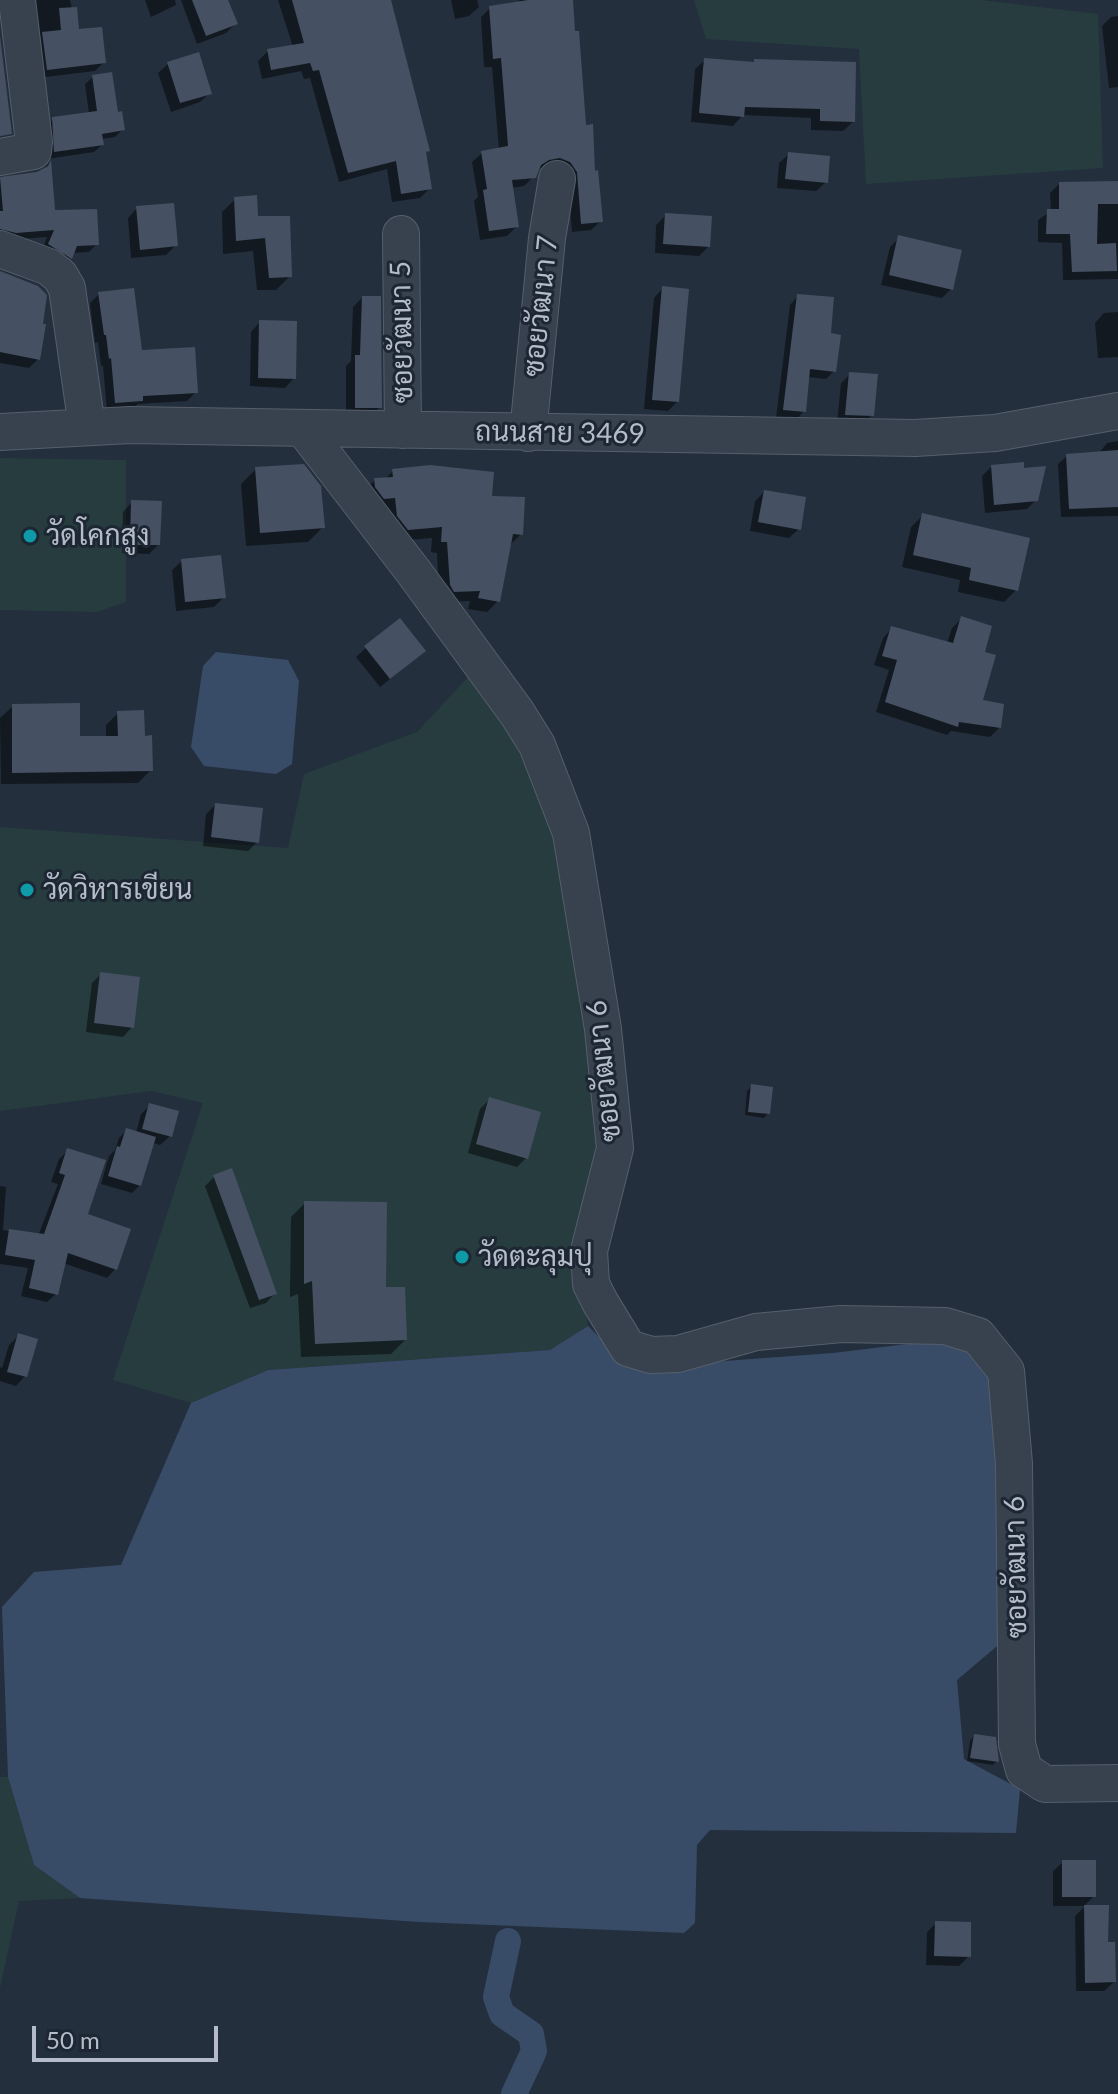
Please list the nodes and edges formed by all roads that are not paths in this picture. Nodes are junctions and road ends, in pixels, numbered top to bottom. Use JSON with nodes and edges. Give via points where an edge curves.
{"nodes":[{"id":1,"x":17,"y":0,"type":"edge"},
{"id":2,"x":0,"y":157,"type":"edge"},
{"id":3,"x":557,"y":179,"type":"dead end"},
{"id":4,"x":401,"y":234,"type":"dead end"},
{"id":5,"x":0,"y":249,"type":"edge"},
{"id":6,"x":1118,"y":411,"type":"edge"},
{"id":7,"x":87,"y":427,"type":"junction"},
{"id":8,"x":303,"y":428,"type":"junction"},
{"id":9,"x":403,"y":430,"type":"junction"},
{"id":10,"x":0,"y":432,"type":"edge"},
{"id":11,"x":528,"y":433,"type":"junction"},
{"id":12,"x":1118,"y":1783,"type":"edge"}],
"edges":[{"from":1,"to":2,"type":"street","via":[[34,142],[33,151]]},
{"from":3,"to":11,"type":"street","name":"ซอยวัฒนา 7"},
{"from":4,"to":9,"type":"street","name":"ซอยวัฒนา 5"},
{"from":5,"to":7,"type":"street","via":[[49,267],[67,288]]},
{"from":6,"to":11,"type":"street","name":"ถนนสาย 3469","via":[[995,433],[915,438]]},
{"from":7,"to":8,"type":"street","name":"ถนนสาย 3469"},
{"from":7,"to":10,"type":"street","name":"ถนนสาย 3469"},
{"from":8,"to":9,"type":"street","name":"ถนนสาย 3469"},
{"from":8,"to":12,"type":"street","name":"ซอยวัฒนา 6","via":[[517,713],[537,745],[571,833],[603,1029],[615,1148],[589,1251],[591,1284],[628,1348],[651,1355],[678,1354],[756,1332],[841,1324],[945,1326],[978,1336],[1006,1371],[1014,1464],[1017,1744],[1024,1770],[1045,1784]]},
{"from":9,"to":11,"type":"street","name":"ถนนสาย 3469"}]}
